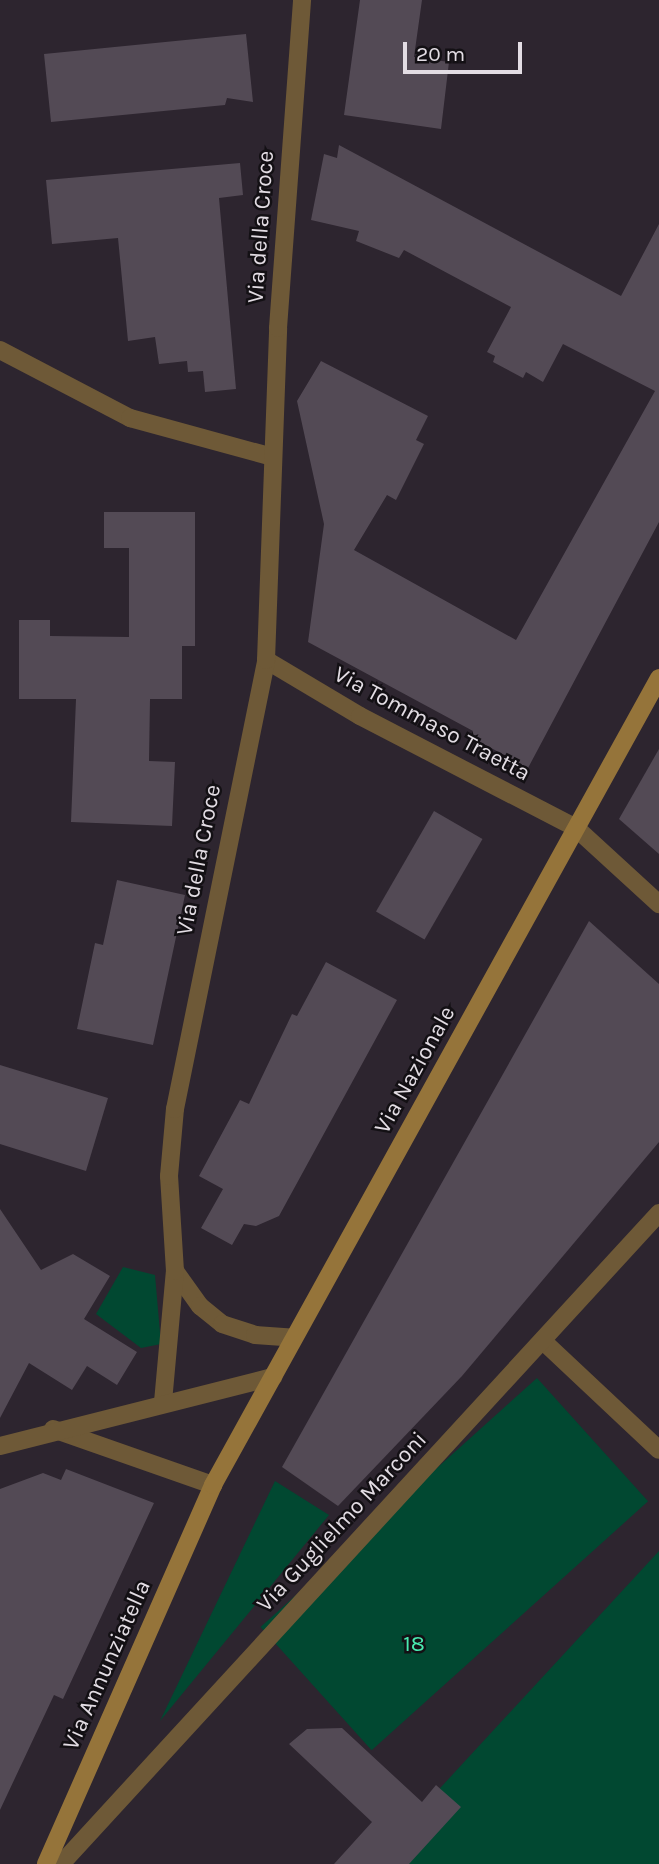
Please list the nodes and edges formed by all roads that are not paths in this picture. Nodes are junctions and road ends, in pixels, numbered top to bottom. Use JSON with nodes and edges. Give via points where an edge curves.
{"nodes":[{"id":1,"x":302,"y":0,"type":"edge"},
{"id":2,"x":0,"y":350,"type":"edge"},
{"id":3,"x":273,"y":457,"type":"junction"},
{"id":4,"x":266,"y":660,"type":"junction"},
{"id":5,"x":659,"y":678,"type":"edge"},
{"id":6,"x":576,"y":828,"type":"junction"},
{"id":7,"x":659,"y":904,"type":"edge"},
{"id":8,"x":659,"y":1213,"type":"edge"},
{"id":9,"x":175,"y":1271,"type":"junction"},
{"id":10,"x":294,"y":1338,"type":"junction"},
{"id":11,"x":542,"y":1341,"type":"junction"},
{"id":12,"x":273,"y":1377,"type":"junction"},
{"id":13,"x":163,"y":1402,"type":"junction"},
{"id":14,"x":53,"y":1429,"type":"junction"},
{"id":15,"x":0,"y":1446,"type":"edge"},
{"id":16,"x":659,"y":1450,"type":"edge"},
{"id":17,"x":213,"y":1485,"type":"junction"},
{"id":18,"x":46,"y":1864,"type":"edge"},
{"id":19,"x":61,"y":1864,"type":"edge"}],
"edges":[{"from":1,"to":3,"type":"street","name":"Via della Croce"},
{"from":2,"to":3,"type":"street","via":[[130,418]]},
{"from":3,"to":4,"type":"street","name":"Via della Croce"},
{"from":4,"to":6,"type":"street","name":"Via Tommaso Traetta","via":[[360,716]]},
{"from":4,"to":9,"type":"street","name":"Via della Croce","via":[[175,1109],[169,1176]]},
{"from":5,"to":6,"type":"street","name":"Via Nazionale"},
{"from":6,"to":7,"type":"street","name":"Via Tommaso Traetta"},
{"from":6,"to":10,"type":"street","name":"Via Nazionale"},
{"from":8,"to":11,"type":"street","name":"Via Guglielmo Marconi"},
{"from":9,"to":10,"type":"street","via":[[200,1306],[222,1324],[256,1335]]},
{"from":9,"to":13,"type":"street","name":"Via della Croce"},
{"from":10,"to":12,"type":"street","name":"Via Nazionale"},
{"from":11,"to":16,"type":"street"},
{"from":11,"to":19,"type":"street","name":"Via Guglielmo Marconi"},
{"from":12,"to":13,"type":"street"},
{"from":12,"to":17,"type":"street","name":"Via Nazionale"},
{"from":13,"to":14,"type":"street"},
{"from":14,"to":15,"type":"street"},
{"from":14,"to":17,"type":"street"},
{"from":17,"to":18,"type":"street","name":"Via Annunziatella"}]}
